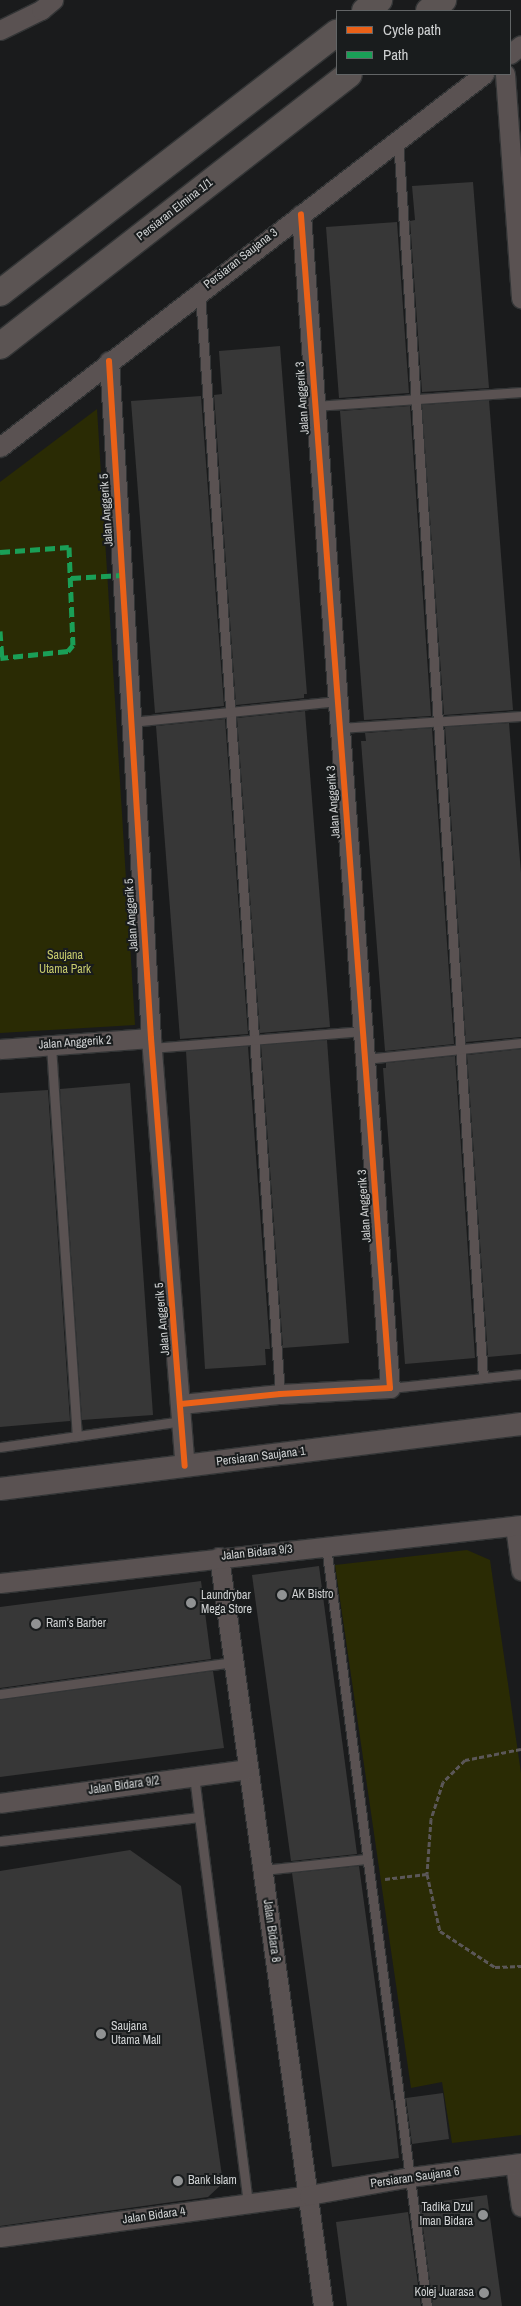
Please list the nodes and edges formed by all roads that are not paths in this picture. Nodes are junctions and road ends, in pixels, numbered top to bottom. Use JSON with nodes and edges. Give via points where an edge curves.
{"nodes":[{"id":1,"x":54,"y":0,"type":"edge"},
{"id":2,"x":379,"y":0,"type":"edge"},
{"id":3,"x":443,"y":0,"type":"edge"},
{"id":4,"x":366,"y":10,"type":"edge"},
{"id":5,"x":430,"y":10,"type":"edge"},
{"id":6,"x":0,"y":30,"type":"edge"},
{"id":7,"x":336,"y":34,"type":"edge"},
{"id":8,"x":521,"y":45,"type":"edge"},
{"id":9,"x":511,"y":53,"type":"edge"},
{"id":10,"x":348,"y":75,"type":"edge"},
{"id":11,"x":483,"y":75,"type":"edge"},
{"id":12,"x":505,"y":75,"type":"edge"},
{"id":13,"x":398,"y":140,"type":"junction"},
{"id":14,"x":301,"y":214,"type":"junction"},
{"id":15,"x":200,"y":291,"type":"junction"},
{"id":16,"x":0,"y":294,"type":"edge"},
{"id":17,"x":521,"y":298,"type":"edge"},
{"id":18,"x":0,"y":346,"type":"edge"},
{"id":19,"x":109,"y":361,"type":"junction"},
{"id":20,"x":521,"y":392,"type":"edge"},
{"id":21,"x":415,"y":399,"type":"junction"},
{"id":22,"x":315,"y":406,"type":"junction"},
{"id":23,"x":0,"y":446,"type":"edge"},
{"id":24,"x":338,"y":702,"type":"junction"},
{"id":25,"x":230,"y":712,"type":"junction"},
{"id":26,"x":521,"y":716,"type":"edge"},
{"id":27,"x":437,"y":721,"type":"junction"},
{"id":28,"x":131,"y":722,"type":"junction"},
{"id":29,"x":340,"y":728,"type":"junction"},
{"id":30,"x":363,"y":1031,"type":"junction"},
{"id":31,"x":254,"y":1040,"type":"junction"},
{"id":32,"x":151,"y":1043,"type":"junction"},
{"id":33,"x":521,"y":1043,"type":"edge"},
{"id":34,"x":51,"y":1046,"type":"junction"},
{"id":35,"x":0,"y":1049,"type":"edge"},
{"id":36,"x":460,"y":1049,"type":"junction"},
{"id":37,"x":365,"y":1059,"type":"junction"},
{"id":38,"x":521,"y":1374,"type":"edge"},
{"id":39,"x":483,"y":1378,"type":"junction"},
{"id":40,"x":390,"y":1388,"type":"junction"},
{"id":41,"x":280,"y":1394,"type":"junction"},
{"id":42,"x":182,"y":1413,"type":"junction"},
{"id":43,"x":521,"y":1424,"type":"edge"},
{"id":44,"x":77,"y":1436,"type":"junction"},
{"id":45,"x":0,"y":1447,"type":"edge"},
{"id":46,"x":185,"y":1466,"type":"junction"},
{"id":47,"x":0,"y":1489,"type":"edge"},
{"id":48,"x":518,"y":1525,"type":"edge"},
{"id":49,"x":326,"y":1546,"type":"junction"},
{"id":50,"x":219,"y":1557,"type":"junction"},
{"id":51,"x":521,"y":1571,"type":"edge"},
{"id":52,"x":0,"y":1583,"type":"edge"},
{"id":53,"x":233,"y":1662,"type":"junction"},
{"id":54,"x":0,"y":1694,"type":"edge"},
{"id":55,"x":248,"y":1769,"type":"junction"},
{"id":56,"x":194,"y":1776,"type":"junction"},
{"id":57,"x":0,"y":1802,"type":"edge"},
{"id":58,"x":199,"y":1817,"type":"junction"},
{"id":59,"x":0,"y":1842,"type":"edge"},
{"id":60,"x":366,"y":1859,"type":"junction"},
{"id":61,"x":263,"y":1870,"type":"junction"},
{"id":62,"x":518,"y":2164,"type":"edge"},
{"id":63,"x":410,"y":2177,"type":"junction"},
{"id":64,"x":309,"y":2195,"type":"junction"},
{"id":65,"x":248,"y":2203,"type":"junction"},
{"id":66,"x":521,"y":2207,"type":"edge"},
{"id":67,"x":0,"y":2237,"type":"edge"},
{"id":68,"x":323,"y":2306,"type":"edge"},
{"id":69,"x":427,"y":2306,"type":"edge"}],
"edges":[{"from":1,"to":6,"type":"street"},
{"from":2,"to":4,"type":"main road"},
{"from":3,"to":5,"type":"main road"},
{"from":7,"to":16,"type":"main road"},
{"from":8,"to":9,"type":"street"},
{"from":10,"to":18,"type":"main road","name":"Persiaran Elmina 1/1"},
{"from":11,"to":13,"type":"street","name":"Persiaran Saujana 3"},
{"from":12,"to":17,"type":"street"},
{"from":13,"to":14,"type":"street","name":"Persiaran Saujana 3"},
{"from":13,"to":21,"type":"lane"},
{"from":14,"to":15,"type":"street","name":"Persiaran Saujana 3"},
{"from":14,"to":22,"type":"street","name":"Jalan Anggerik 3"},
{"from":15,"to":19,"type":"street","name":"Persiaran Saujana 3"},
{"from":15,"to":25,"type":"lane"},
{"from":19,"to":23,"type":"street","name":"Persiaran Saujana 3"},
{"from":19,"to":28,"type":"street","name":"Jalan Anggerik 5"},
{"from":20,"to":21,"type":"lane"},
{"from":21,"to":22,"type":"lane"},
{"from":21,"to":27,"type":"lane"},
{"from":22,"to":24,"type":"street","name":"Jalan Anggerik 3"},
{"from":24,"to":25,"type":"lane"},
{"from":24,"to":29,"type":"street","name":"Jalan Anggerik 3"},
{"from":25,"to":28,"type":"lane"},
{"from":25,"to":31,"type":"lane"},
{"from":26,"to":27,"type":"lane"},
{"from":27,"to":29,"type":"lane"},
{"from":27,"to":36,"type":"lane"},
{"from":28,"to":32,"type":"street","name":"Jalan Anggerik 5"},
{"from":29,"to":30,"type":"street","name":"Jalan Anggerik 3"},
{"from":30,"to":31,"type":"lane"},
{"from":30,"to":37,"type":"street","name":"Jalan Anggerik 3"},
{"from":31,"to":32,"type":"lane"},
{"from":31,"to":41,"type":"lane"},
{"from":32,"to":34,"type":"street","name":"Jalan Anggerik 2"},
{"from":32,"to":42,"type":"street","name":"Jalan Anggerik 5"},
{"from":33,"to":36,"type":"lane"},
{"from":34,"to":35,"type":"street","name":"Jalan Anggerik 2"},
{"from":34,"to":44,"type":"lane"},
{"from":36,"to":37,"type":"lane"},
{"from":36,"to":39,"type":"lane"},
{"from":37,"to":40,"type":"street","name":"Jalan Anggerik 3"},
{"from":38,"to":39,"type":"lane"},
{"from":39,"to":40,"type":"lane"},
{"from":40,"to":41,"type":"street"},
{"from":41,"to":42,"type":"street"},
{"from":42,"to":44,"type":"lane"},
{"from":42,"to":46,"type":"street","name":"Jalan Anggerik 5"},
{"from":43,"to":46,"type":"street","name":"Persiaran Saujana 1"},
{"from":44,"to":45,"type":"lane"},
{"from":46,"to":47,"type":"street","name":"Persiaran Saujana 1"},
{"from":48,"to":49,"type":"street","name":"Jalan Bidara 9/3"},
{"from":48,"to":51,"type":"street"},
{"from":49,"to":50,"type":"street","name":"Jalan Bidara 9/3"},
{"from":49,"to":60,"type":"lane"},
{"from":50,"to":52,"type":"street","name":"Jalan Bidara 9/3"},
{"from":50,"to":53,"type":"street","name":"Jalan Bidara 8"},
{"from":53,"to":54,"type":"lane"},
{"from":53,"to":55,"type":"street","name":"Jalan Bidara 8"},
{"from":55,"to":56,"type":"street","name":"Jalan Bidara 9/2"},
{"from":55,"to":61,"type":"street","name":"Jalan Bidara 8"},
{"from":56,"to":57,"type":"street","name":"Jalan Bidara 9/2"},
{"from":56,"to":58,"type":"lane"},
{"from":58,"to":59,"type":"lane"},
{"from":58,"to":65,"type":"lane"},
{"from":60,"to":61,"type":"lane"},
{"from":60,"to":63,"type":"lane"},
{"from":61,"to":64,"type":"street","name":"Jalan Bidara 8"},
{"from":62,"to":63,"type":"street","name":"Persiaran Saujana 6"},
{"from":62,"to":66,"type":"street"},
{"from":63,"to":64,"type":"street","name":"Persiaran Saujana 6"},
{"from":63,"to":69,"type":"lane"},
{"from":64,"to":65,"type":"street","name":"Jalan Bidara 4"},
{"from":64,"to":68,"type":"street","name":"Jalan Bidara 8"},
{"from":65,"to":67,"type":"street","name":"Jalan Bidara 4"}]}
